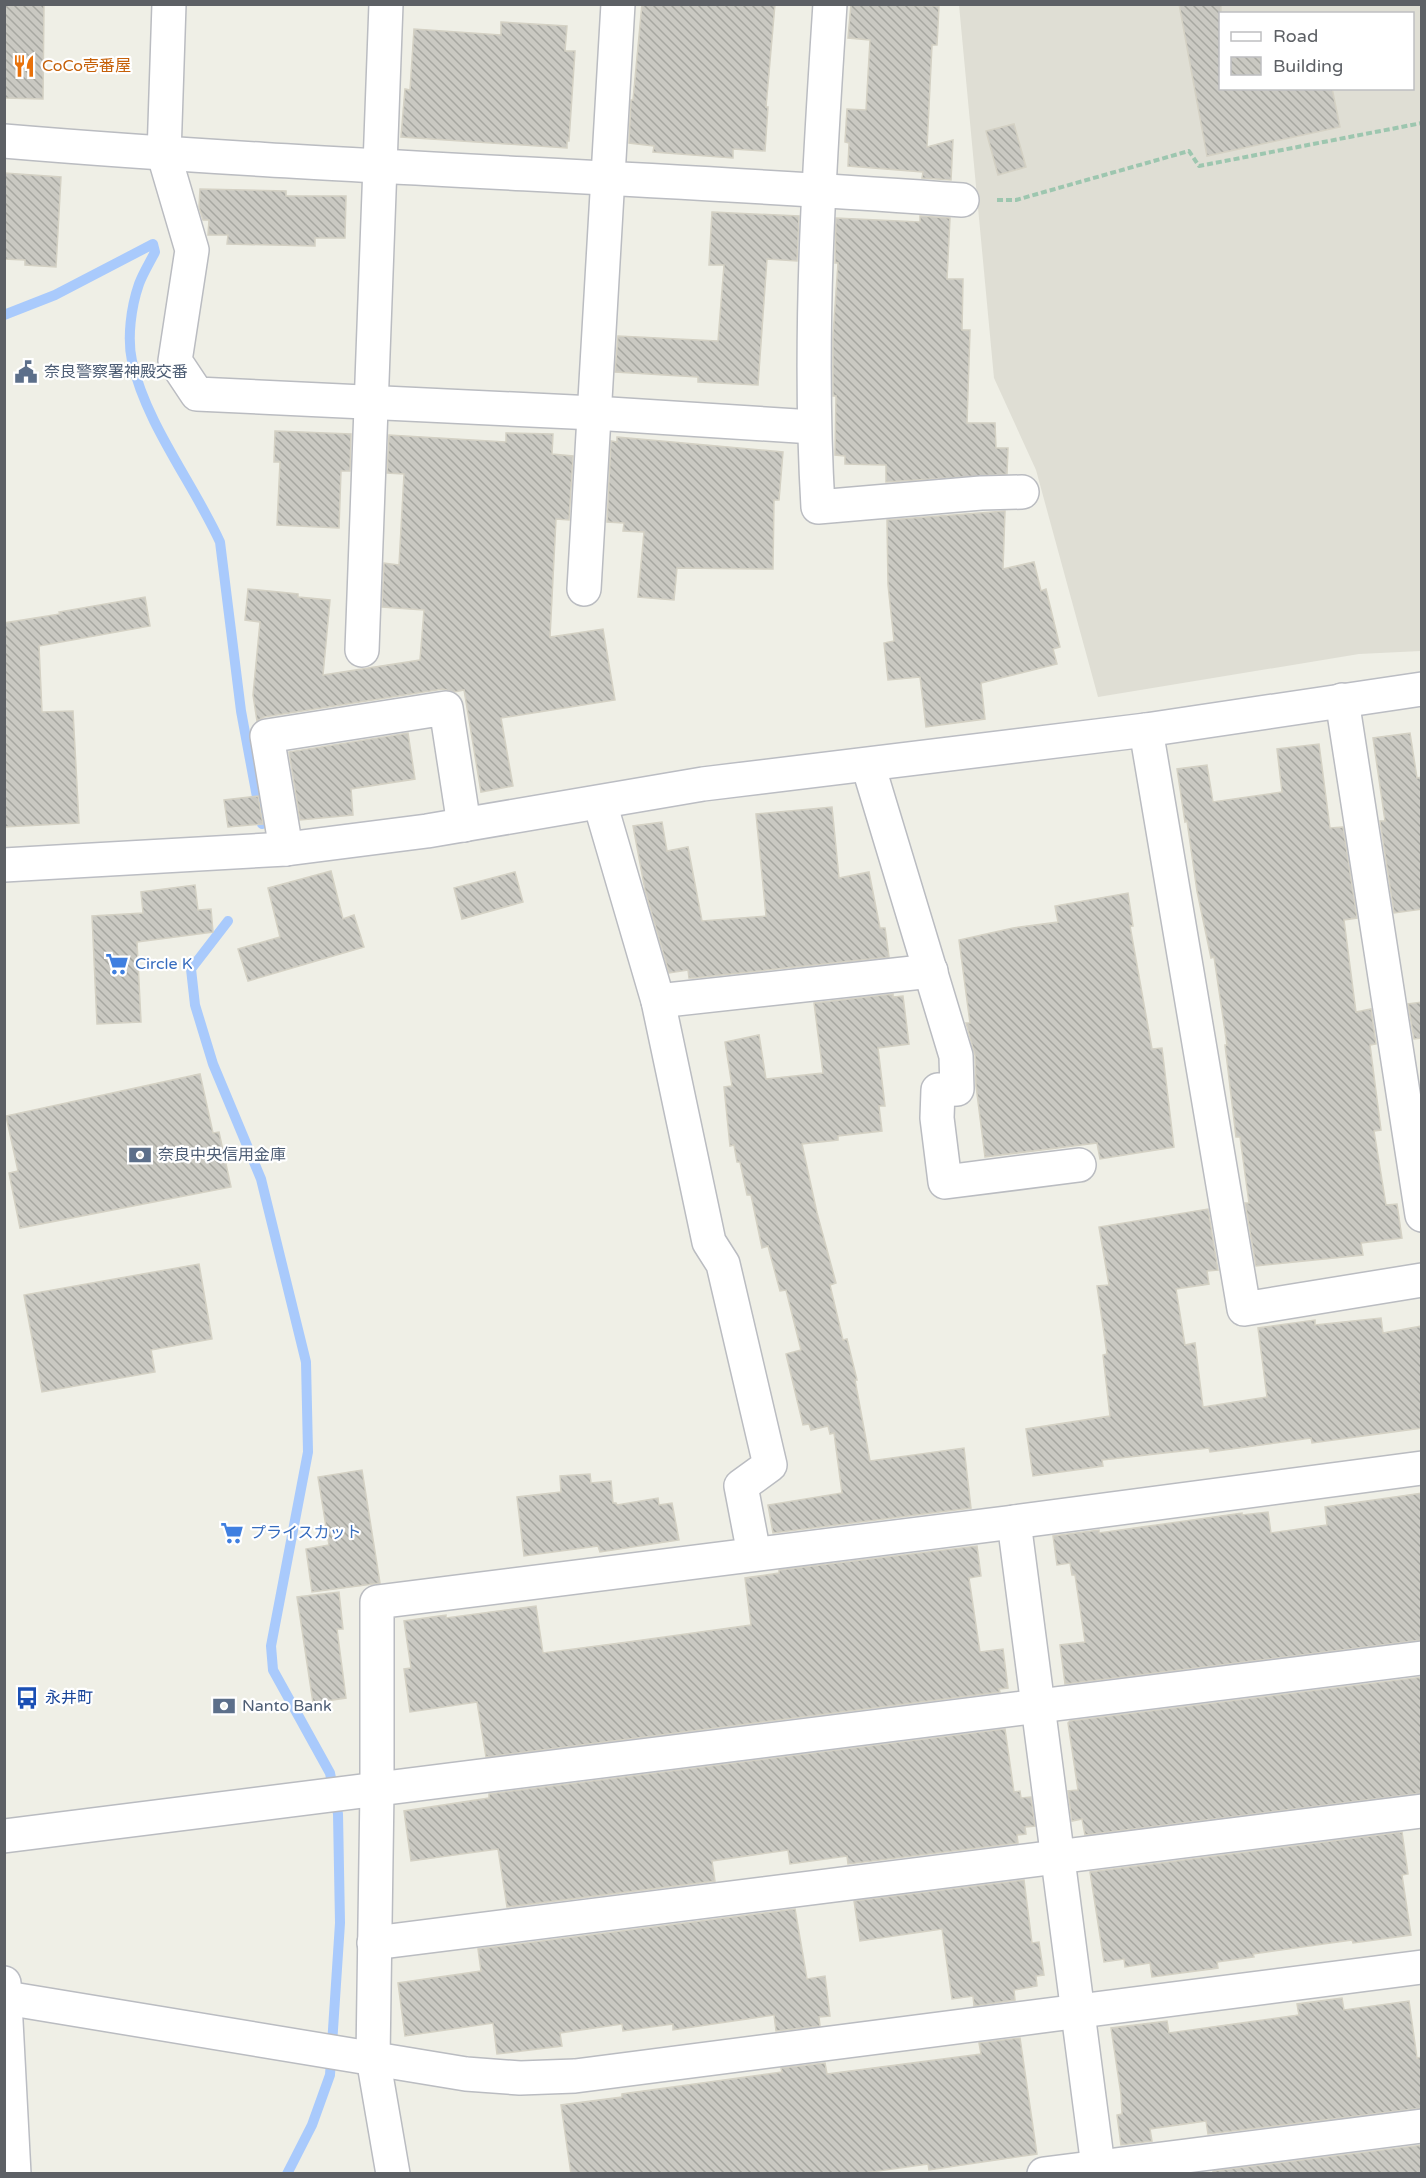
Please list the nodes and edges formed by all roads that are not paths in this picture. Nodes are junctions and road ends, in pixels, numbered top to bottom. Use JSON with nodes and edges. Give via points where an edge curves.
{"nodes":[{"id":1,"x":169,"y":4,"type":"edge"},
{"id":2,"x":386,"y":4,"type":"edge"},
{"id":3,"x":618,"y":4,"type":"edge"},
{"id":4,"x":830,"y":4,"type":"edge"},
{"id":5,"x":4,"y":141,"type":"edge"},
{"id":6,"x":164,"y":155,"type":"junction"},
{"id":7,"x":381,"y":166,"type":"junction"},
{"id":8,"x":608,"y":178,"type":"junction"},
{"id":9,"x":818,"y":189,"type":"junction"},
{"id":10,"x":962,"y":200,"type":"road end"},
{"id":11,"x":372,"y":401,"type":"junction"},
{"id":12,"x":594,"y":413,"type":"junction"},
{"id":13,"x":813,"y":427,"type":"junction"},
{"id":14,"x":1022,"y":492,"type":"dead end"},
{"id":15,"x":584,"y":589,"type":"dead end"},
{"id":16,"x":362,"y":650,"type":"dead end"},
{"id":17,"x":1422,"y":689,"type":"edge"},
{"id":18,"x":1342,"y":699,"type":"junction"},
{"id":19,"x":1146,"y":730,"type":"junction"},
{"id":20,"x":868,"y":765,"type":"junction"},
{"id":21,"x":600,"y":802,"type":"junction"},
{"id":22,"x":464,"y":825,"type":"junction"},
{"id":23,"x":286,"y":849,"type":"junction"},
{"id":24,"x":4,"y":865,"type":"edge"},
{"id":25,"x":931,"y":971,"type":"junction"},
{"id":26,"x":658,"y":1001,"type":"junction"},
{"id":27,"x":1079,"y":1165,"type":"dead end"},
{"id":28,"x":1422,"y":1215,"type":"edge"},
{"id":29,"x":1422,"y":1280,"type":"edge"},
{"id":30,"x":1422,"y":1468,"type":"edge"},
{"id":31,"x":1014,"y":1522,"type":"junction"},
{"id":32,"x":753,"y":1554,"type":"junction"},
{"id":33,"x":1422,"y":1658,"type":"edge"},
{"id":34,"x":1039,"y":1707,"type":"junction"},
{"id":35,"x":365,"y":1792,"type":"junction"},
{"id":36,"x":1422,"y":1811,"type":"edge"},
{"id":37,"x":4,"y":1836,"type":"edge"},
{"id":38,"x":1058,"y":1856,"type":"junction"},
{"id":39,"x":374,"y":1943,"type":"junction"},
{"id":40,"x":1422,"y":1967,"type":"edge"},
{"id":41,"x":5,"y":1990,"type":"edge"},
{"id":42,"x":1077,"y":2010,"type":"junction"},
{"id":43,"x":6,"y":2052,"type":"edge"},
{"id":44,"x":361,"y":2056,"type":"junction"},
{"id":45,"x":1422,"y":2126,"type":"edge"},
{"id":46,"x":1099,"y":2170,"type":"edge"},
{"id":47,"x":14,"y":2174,"type":"edge"},
{"id":48,"x":393,"y":2174,"type":"edge"},
{"id":49,"x":1044,"y":2174,"type":"edge"}],
"edges":[{"from":1,"to":6,"type":"street"},
{"from":2,"to":7,"type":"street"},
{"from":3,"to":8,"type":"street"},
{"from":4,"to":9,"type":"street"},
{"from":5,"to":6,"type":"street"},
{"from":6,"to":7,"type":"street"},
{"from":6,"to":11,"type":"street","via":[[192,250],[175,361],[197,394]]},
{"from":7,"to":8,"type":"street"},
{"from":7,"to":11,"type":"street"},
{"from":8,"to":9,"type":"street"},
{"from":8,"to":12,"type":"street"},
{"from":9,"to":10,"type":"street"},
{"from":9,"to":13,"type":"street"},
{"from":11,"to":12,"type":"street"},
{"from":11,"to":16,"type":"street"},
{"from":12,"to":13,"type":"street"},
{"from":12,"to":15,"type":"street"},
{"from":13,"to":14,"type":"street","via":[[818,507]]},
{"from":17,"to":18,"type":"street"},
{"from":18,"to":19,"type":"street"},
{"from":18,"to":28,"type":"street"},
{"from":19,"to":20,"type":"street"},
{"from":19,"to":29,"type":"street","via":[[1244,1309]]},
{"from":20,"to":21,"type":"street","via":[[703,784]]},
{"from":20,"to":25,"type":"street"},
{"from":21,"to":22,"type":"street"},
{"from":21,"to":26,"type":"street"},
{"from":22,"to":23,"type":"street"},
{"from":22,"to":23,"type":"street","via":[[446,708],[267,736]]},
{"from":23,"to":24,"type":"street"},
{"from":25,"to":26,"type":"street"},
{"from":25,"to":27,"type":"street","via":[[956,1056],[957,1089],[938,1090],[945,1182]]},
{"from":26,"to":32,"type":"street","via":[[709,1242],[723,1264],[770,1465],[741,1486]]},
{"from":30,"to":31,"type":"street"},
{"from":31,"to":32,"type":"street"},
{"from":31,"to":34,"type":"street"},
{"from":32,"to":35,"type":"street","via":[[377,1602]]},
{"from":33,"to":34,"type":"street"},
{"from":34,"to":35,"type":"street"},
{"from":34,"to":38,"type":"street"},
{"from":35,"to":37,"type":"street"},
{"from":35,"to":39,"type":"street"},
{"from":36,"to":38,"type":"street"},
{"from":38,"to":39,"type":"street"},
{"from":38,"to":42,"type":"street"},
{"from":39,"to":44,"type":"street"},
{"from":40,"to":42,"type":"street"},
{"from":41,"to":43,"type":"street"},
{"from":41,"to":44,"type":"street"},
{"from":42,"to":44,"type":"street","via":[[575,2076],[520,2078],[466,2074]]},
{"from":42,"to":46,"type":"street"},
{"from":43,"to":47,"type":"street"},
{"from":44,"to":48,"type":"street"},
{"from":45,"to":46,"type":"street"},
{"from":46,"to":49,"type":"street"}]}
